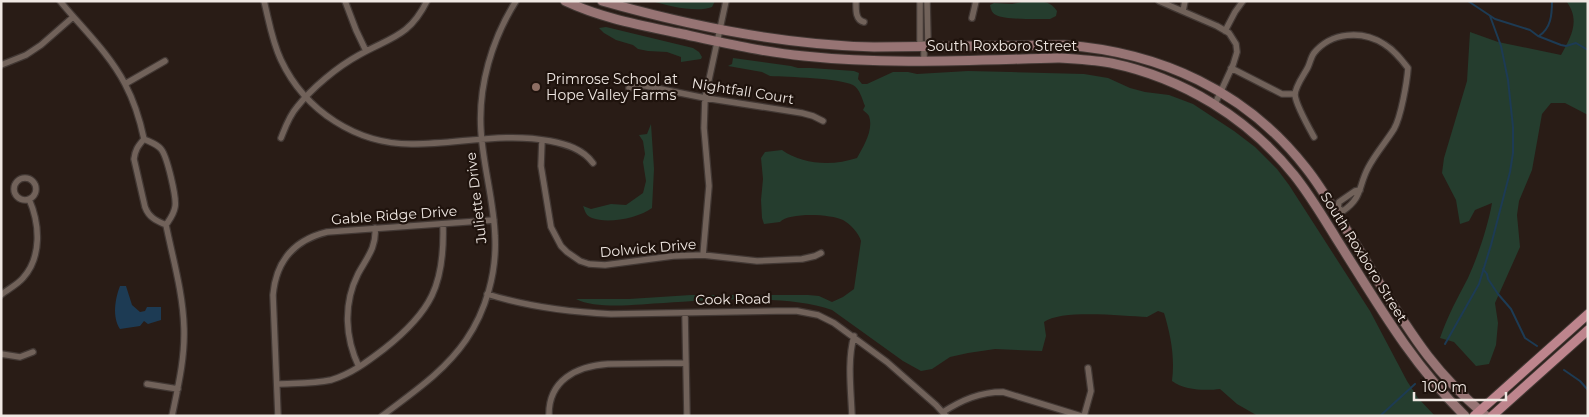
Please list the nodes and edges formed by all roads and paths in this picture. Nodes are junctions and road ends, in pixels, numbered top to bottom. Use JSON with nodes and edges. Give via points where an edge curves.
{"nodes":[{"id":1,"x":60,"y":1,"type":"edge"},
{"id":2,"x":264,"y":1,"type":"edge"},
{"id":3,"x":345,"y":1,"type":"edge"},
{"id":4,"x":427,"y":1,"type":"edge"},
{"id":5,"x":516,"y":1,"type":"edge"},
{"id":6,"x":565,"y":1,"type":"edge"},
{"id":7,"x":602,"y":1,"type":"edge"},
{"id":8,"x":726,"y":1,"type":"edge"},
{"id":9,"x":856,"y":1,"type":"edge"},
{"id":10,"x":920,"y":1,"type":"edge"},
{"id":11,"x":927,"y":1,"type":"edge"},
{"id":12,"x":976,"y":1,"type":"edge"},
{"id":13,"x":1159,"y":1,"type":"edge"},
{"id":14,"x":1185,"y":1,"type":"edge"},
{"id":15,"x":1242,"y":1,"type":"edge"},
{"id":16,"x":1183,"y":11,"type":"junction"},
{"id":17,"x":73,"y":17,"type":"junction"},
{"id":18,"x":972,"y":18,"type":"dead end"},
{"id":19,"x":864,"y":22,"type":"dead end"},
{"id":20,"x":720,"y":29,"type":"junction"},
{"id":21,"x":1225,"y":31,"type":"junction"},
{"id":22,"x":717,"y":42,"type":"junction"},
{"id":23,"x":924,"y":46,"type":"junction"},
{"id":24,"x":366,"y":51,"type":"junction"},
{"id":25,"x":924,"y":60,"type":"junction"},
{"id":26,"x":165,"y":61,"type":"dead end"},
{"id":27,"x":1,"y":65,"type":"edge"},
{"id":28,"x":1231,"y":68,"type":"junction"},
{"id":29,"x":125,"y":84,"type":"junction"},
{"id":30,"x":629,"y":88,"type":"dead end"},
{"id":31,"x":1220,"y":92,"type":"junction"},
{"id":32,"x":1295,"y":94,"type":"junction"},
{"id":33,"x":306,"y":98,"type":"junction"},
{"id":34,"x":705,"y":98,"type":"junction"},
{"id":35,"x":1215,"y":104,"type":"junction"},
{"id":36,"x":823,"y":121,"type":"dead end"},
{"id":37,"x":282,"y":138,"type":"dead end"},
{"id":38,"x":1314,"y":138,"type":"dead end"},
{"id":39,"x":144,"y":139,"type":"junction"},
{"id":40,"x":482,"y":139,"type":"junction"},
{"id":41,"x":542,"y":140,"type":"junction"},
{"id":42,"x":593,"y":163,"type":"dead end"},
{"id":43,"x":1360,"y":190,"type":"junction"},
{"id":44,"x":29,"y":199,"type":"junction"},
{"id":45,"x":1336,"y":209,"type":"junction"},
{"id":46,"x":494,"y":220,"type":"junction"},
{"id":47,"x":443,"y":224,"type":"junction"},
{"id":48,"x":166,"y":225,"type":"junction"},
{"id":49,"x":375,"y":228,"type":"junction"},
{"id":50,"x":821,"y":253,"type":"dead end"},
{"id":51,"x":703,"y":255,"type":"junction"},
{"id":52,"x":488,"y":294,"type":"junction"},
{"id":53,"x":1,"y":295,"type":"edge"},
{"id":54,"x":685,"y":313,"type":"junction"},
{"id":55,"x":1588,"y":314,"type":"edge"},
{"id":56,"x":1588,"y":330,"type":"edge"},
{"id":57,"x":854,"y":336,"type":"junction"},
{"id":58,"x":33,"y":352,"type":"dead end"},
{"id":59,"x":1,"y":354,"type":"edge"},
{"id":60,"x":686,"y":363,"type":"junction"},
{"id":61,"x":359,"y":367,"type":"junction"},
{"id":62,"x":1088,"y":368,"type":"dead end"},
{"id":63,"x":147,"y":384,"type":"dead end"},
{"id":64,"x":277,"y":384,"type":"junction"},
{"id":65,"x":178,"y":389,"type":"junction"},
{"id":66,"x":945,"y":414,"type":"edge"},
{"id":67,"x":1480,"y":414,"type":"edge"},
{"id":68,"x":172,"y":416,"type":"edge"},
{"id":69,"x":278,"y":416,"type":"edge"},
{"id":70,"x":382,"y":416,"type":"edge"},
{"id":71,"x":549,"y":416,"type":"edge"},
{"id":72,"x":687,"y":416,"type":"edge"},
{"id":73,"x":852,"y":416,"type":"edge"},
{"id":74,"x":1082,"y":416,"type":"edge"},
{"id":75,"x":1465,"y":416,"type":"edge"},
{"id":76,"x":1492,"y":416,"type":"edge"}],
"edges":[{"from":1,"to":17,"type":"street"},
{"from":2,"to":33,"type":"street","via":[[280,58]]},
{"from":3,"to":24,"type":"street"},
{"from":4,"to":24,"type":"street","via":[[406,30]]},
{"from":5,"to":40,"type":"street","name":"Juliette Drive","via":[[500,31],[488,66],[482,96]]},
{"from":6,"to":22,"type":"street","name":"South Roxboro Street","via":[[610,18]]},
{"from":7,"to":20,"type":"street","name":"South Roxboro Street"},
{"from":8,"to":20,"type":"street"},
{"from":9,"to":19,"type":"street","via":[[857,17]]},
{"from":10,"to":23,"type":"street","via":[[920,42]]},
{"from":11,"to":23,"type":"street","via":[[928,42]]},
{"from":12,"to":18,"type":"street"},
{"from":13,"to":16,"type":"street"},
{"from":14,"to":16,"type":"street"},
{"from":15,"to":21,"type":"street"},
{"from":16,"to":21,"type":"street"},
{"from":17,"to":27,"type":"street","via":[[26,55]]},
{"from":17,"to":29,"type":"street","via":[[108,58]]},
{"from":20,"to":22,"type":"street"},
{"from":20,"to":23,"type":"street","name":"South Roxboro Street","via":[[848,47]]},
{"from":21,"to":28,"type":"street","via":[[1236,44],[1237,52]]},
{"from":22,"to":25,"type":"street","name":"South Roxboro Street","via":[[804,56]]},
{"from":22,"to":34,"type":"street"},
{"from":23,"to":25,"type":"street"},
{"from":23,"to":31,"type":"street","name":"South Roxboro Street","via":[[1064,45],[1112,50],[1185,73]]},
{"from":24,"to":33,"type":"street","via":[[344,64]]},
{"from":25,"to":35,"type":"street","name":"South Roxboro Street","via":[[1058,58],[1109,63],[1157,76]]},
{"from":26,"to":29,"type":"street"},
{"from":28,"to":31,"type":"street"},
{"from":28,"to":32,"type":"street","via":[[1282,94]]},
{"from":29,"to":39,"type":"street"},
{"from":30,"to":34,"type":"street","name":"Nightfall Court","via":[[641,85]]},
{"from":31,"to":35,"type":"street"},
{"from":31,"to":45,"type":"street","name":"South Roxboro Street","via":[[1269,128],[1307,169]]},
{"from":32,"to":38,"type":"street"},
{"from":32,"to":43,"type":"street","via":[[1314,53],[1337,37],[1368,36],[1383,43],[1408,68],[1395,127],[1376,154]]},
{"from":33,"to":37,"type":"street","via":[[296,108]]},
{"from":33,"to":40,"type":"street","via":[[340,126],[384,142],[415,144]]},
{"from":34,"to":36,"type":"street","name":"Nightfall Court","via":[[802,113]]},
{"from":34,"to":51,"type":"street","via":[[709,186]]},
{"from":35,"to":75,"type":"street","name":"South Roxboro Street","via":[[1270,148],[1294,175],[1384,316],[1416,361]]},
{"from":39,"to":48,"type":"street","via":[[161,149],[166,158],[176,205]]},
{"from":39,"to":48,"type":"street","via":[[134,159],[145,207],[152,218]]},
{"from":40,"to":41,"type":"street"},
{"from":40,"to":46,"type":"street","name":"Juliette Drive"},
{"from":41,"to":42,"type":"street","via":[[571,147]]},
{"from":41,"to":51,"type":"street","name":"Dolwick Drive","via":[[541,166],[551,227],[561,246],[574,258],[588,264],[605,265]]},
{"from":43,"to":45,"type":"street","via":[[1339,202]]},
{"from":43,"to":45,"type":"street","via":[[1353,204],[1343,211]]},
{"from":44,"to":44,"type":"street","via":[[34,196],[34,183],[26,177],[21,178],[14,185],[14,192],[21,200]]},
{"from":44,"to":53,"type":"street","via":[[37,232],[34,258],[24,277]]},
{"from":45,"to":67,"type":"street","name":"South Roxboro Street","via":[[1419,344]]},
{"from":46,"to":47,"type":"street","name":"Gable Ridge Drive"},
{"from":46,"to":52,"type":"street","name":"Juliette Drive","via":[[495,254]]},
{"from":47,"to":49,"type":"street","name":"Gable Ridge Drive"},
{"from":47,"to":61,"type":"street","via":[[440,275],[430,300],[404,334]]},
{"from":48,"to":65,"type":"street","via":[[179,283],[184,327]]},
{"from":49,"to":61,"type":"street","via":[[374,245],[357,277],[347,312],[348,335]]},
{"from":49,"to":64,"type":"street","name":"Gable Ridge Drive","via":[[317,235],[300,244],[286,258],[276,276],[273,295]]},
{"from":50,"to":51,"type":"street","name":"Dolwick Drive","via":[[802,259],[756,261]]},
{"from":52,"to":54,"type":"street","name":"Cook Road","via":[[521,304],[580,312]]},
{"from":52,"to":70,"type":"street","name":"Juliette Drive","via":[[475,326],[457,352],[433,376]]},
{"from":54,"to":57,"type":"street","name":"Cook Road","via":[[809,313],[829,319]]},
{"from":54,"to":60,"type":"street"},
{"from":55,"to":67,"type":"main road"},
{"from":56,"to":76,"type":"main road"},
{"from":57,"to":66,"type":"street","name":"Cook Road"},
{"from":57,"to":73,"type":"street","via":[[850,362]]},
{"from":58,"to":59,"type":"street","via":[[20,357]]},
{"from":60,"to":71,"type":"street","via":[[603,364],[580,369],[558,385]]},
{"from":60,"to":72,"type":"street"},
{"from":61,"to":64,"type":"street","via":[[330,380]]},
{"from":62,"to":74,"type":"street","via":[[1091,391]]},
{"from":63,"to":65,"type":"street"},
{"from":64,"to":69,"type":"street","name":"Gable Ridge Drive"},
{"from":65,"to":68,"type":"street"},
{"from":66,"to":74,"type":"street","via":[[969,397],[1003,392]]}]}
